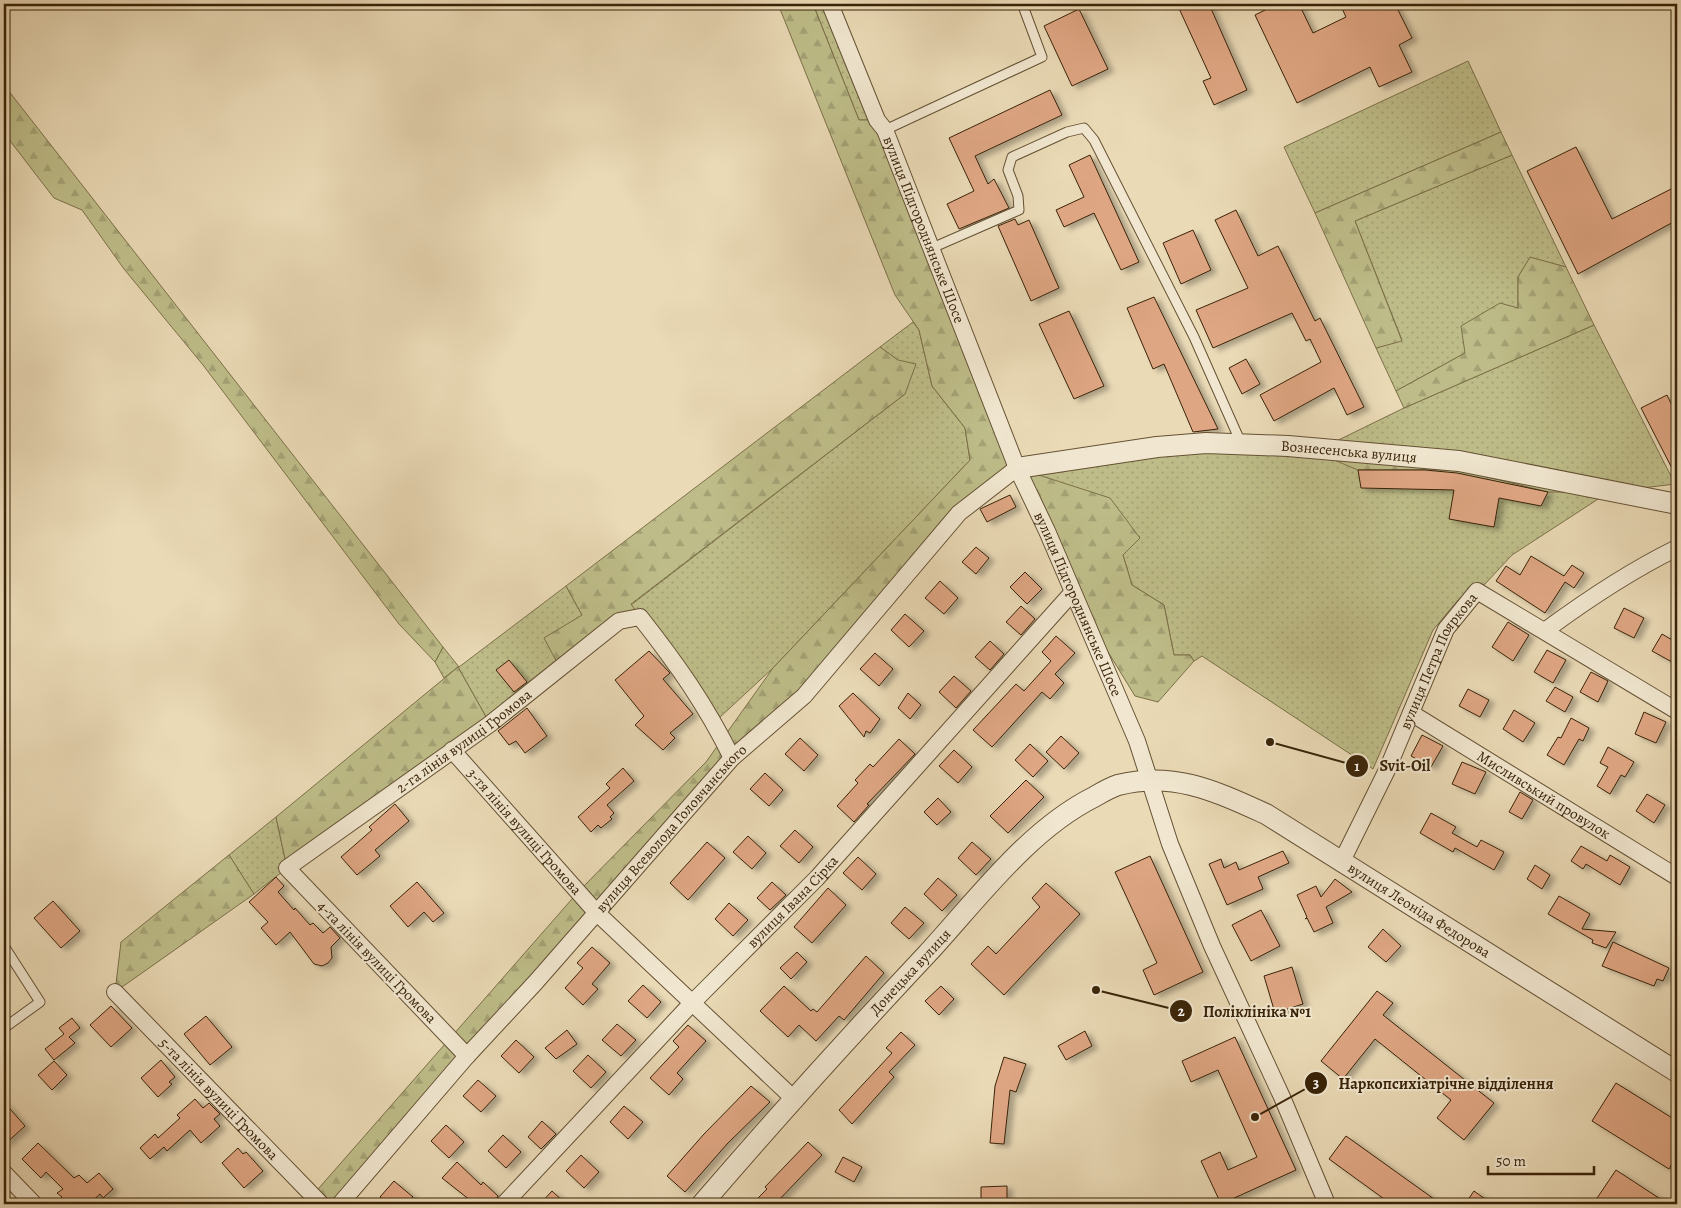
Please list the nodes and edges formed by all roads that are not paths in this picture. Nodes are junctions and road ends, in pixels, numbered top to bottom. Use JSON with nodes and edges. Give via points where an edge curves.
{"nodes":[{"id":1,"x":830,"y":4,"type":"edge"},
{"id":2,"x":1028,"y":4,"type":"edge"},
{"id":3,"x":885,"y":130,"type":"junction"},
{"id":4,"x":932,"y":248,"type":"junction"},
{"id":5,"x":1241,"y":444,"type":"junction"},
{"id":6,"x":1017,"y":468,"type":"junction"},
{"id":7,"x":1677,"y":504,"type":"edge"},
{"id":8,"x":1677,"y":548,"type":"edge"},
{"id":9,"x":1072,"y":593,"type":"junction"},
{"id":10,"x":1546,"y":630,"type":"junction"},
{"id":11,"x":1677,"y":711,"type":"edge"},
{"id":12,"x":1411,"y":714,"type":"junction"},
{"id":13,"x":452,"y":750,"type":"junction"},
{"id":14,"x":732,"y":758,"type":"junction"},
{"id":15,"x":1148,"y":779,"type":"junction"},
{"id":16,"x":1341,"y":862,"type":"junction"},
{"id":17,"x":287,"y":868,"type":"joint"},
{"id":18,"x":1677,"y":877,"type":"edge"},
{"id":19,"x":596,"y":912,"type":"junction"},
{"id":20,"x":4,"y":946,"type":"edge"},
{"id":21,"x":115,"y":992,"type":"dead end"},
{"id":22,"x":692,"y":1003,"type":"junction"},
{"id":23,"x":4,"y":1028,"type":"edge"},
{"id":24,"x":467,"y":1056,"type":"junction"},
{"id":25,"x":1677,"y":1072,"type":"edge"},
{"id":26,"x":793,"y":1098,"type":"junction"},
{"id":27,"x":4,"y":1173,"type":"edge"},
{"id":28,"x":34,"y":1204,"type":"edge"},
{"id":29,"x":322,"y":1204,"type":"edge"},
{"id":30,"x":340,"y":1204,"type":"edge"},
{"id":31,"x":504,"y":1204,"type":"edge"},
{"id":32,"x":702,"y":1204,"type":"edge"},
{"id":33,"x":1327,"y":1204,"type":"edge"}],
"edges":[{"from":1,"to":3,"type":"street","name":"вулиця Підгороднянське Шосе","via":[[877,120]]},
{"from":2,"to":3,"type":"lane","via":[[1023,6],[1042,57]]},
{"from":3,"to":4,"type":"street","name":"вулиця Підгороднянське Шосе"},
{"from":4,"to":5,"type":"lane","via":[[1019,210],[1018,196],[1008,170],[1012,157],[1067,132],[1084,128],[1094,140],[1194,337]]},
{"from":4,"to":6,"type":"street","name":"вулиця Підгороднянське Шосе"},
{"from":5,"to":6,"type":"street","name":"Вознесенська вулиця","via":[[1157,447]]},
{"from":5,"to":7,"type":"street","name":"Вознесенська вулиця","via":[[1459,461]]},
{"from":6,"to":9,"type":"street","name":"вулиця Підгороднянське Шосе"},
{"from":6,"to":14,"type":"street","name":"вулиця Всеволода Головчанського","via":[[959,513],[804,696]]},
{"from":8,"to":10,"type":"street","via":[[1642,565]]},
{"from":9,"to":15,"type":"street","name":"вулиця Підгороднянське Шосе","via":[[1137,741]]},
{"from":9,"to":22,"type":"street","name":"вулиця Івана Сірка","via":[[817,878]]},
{"from":10,"to":11,"type":"street","name":"вулиця Петра Пояркова"},
{"from":10,"to":12,"type":"street","name":"вулиця Петра Пояркова","via":[[1477,591],[1446,629]]},
{"from":12,"to":16,"type":"street","name":"вулиця Петра Пояркова"},
{"from":12,"to":18,"type":"street","name":"Мисливський провулок"},
{"from":13,"to":14,"type":"street","name":"2-га лінія вулиці Громова","via":[[553,676],[619,621],[640,617],[682,670]]},
{"from":13,"to":17,"type":"street","name":"2-га лінія вулиці Громова"},
{"from":13,"to":19,"type":"street","name":"3-тя лінія вулиці Громова"},
{"from":14,"to":19,"type":"street","name":"вулиця Всеволода Головчанського"},
{"from":15,"to":16,"type":"street","name":"вулиця Леоніда Федорова","via":[[1180,781],[1236,801],[1266,814]]},
{"from":15,"to":26,"type":"street","name":"Донецька вулиця","via":[[1115,786],[1078,804],[1030,842]]},
{"from":15,"to":33,"type":"street","name":"вулиця Підгороднянське Шосе","via":[[1170,844],[1212,946]]},
{"from":16,"to":25,"type":"street","name":"вулиця Леоніда Федорова"},
{"from":17,"to":24,"type":"street","name":"4-та лінія вулиці Громова"},
{"from":19,"to":22,"type":"street","name":"3-тя лінія вулиці Громова"},
{"from":19,"to":24,"type":"street","name":"вулиця Всеволода Головчанського","via":[[535,984]]},
{"from":20,"to":23,"type":"lane","via":[[40,1002]]},
{"from":21,"to":29,"type":"street","name":"5-та лінія вулиці Громова"},
{"from":22,"to":26,"type":"street","name":"3-тя лінія вулиці Громова"},
{"from":22,"to":31,"type":"street","name":"вулиця Івана Сірка"},
{"from":24,"to":30,"type":"street","name":"вулиця Всеволода Головчанського"},
{"from":26,"to":32,"type":"street","name":"Донецька вулиця"},
{"from":27,"to":28,"type":"street"}]}
